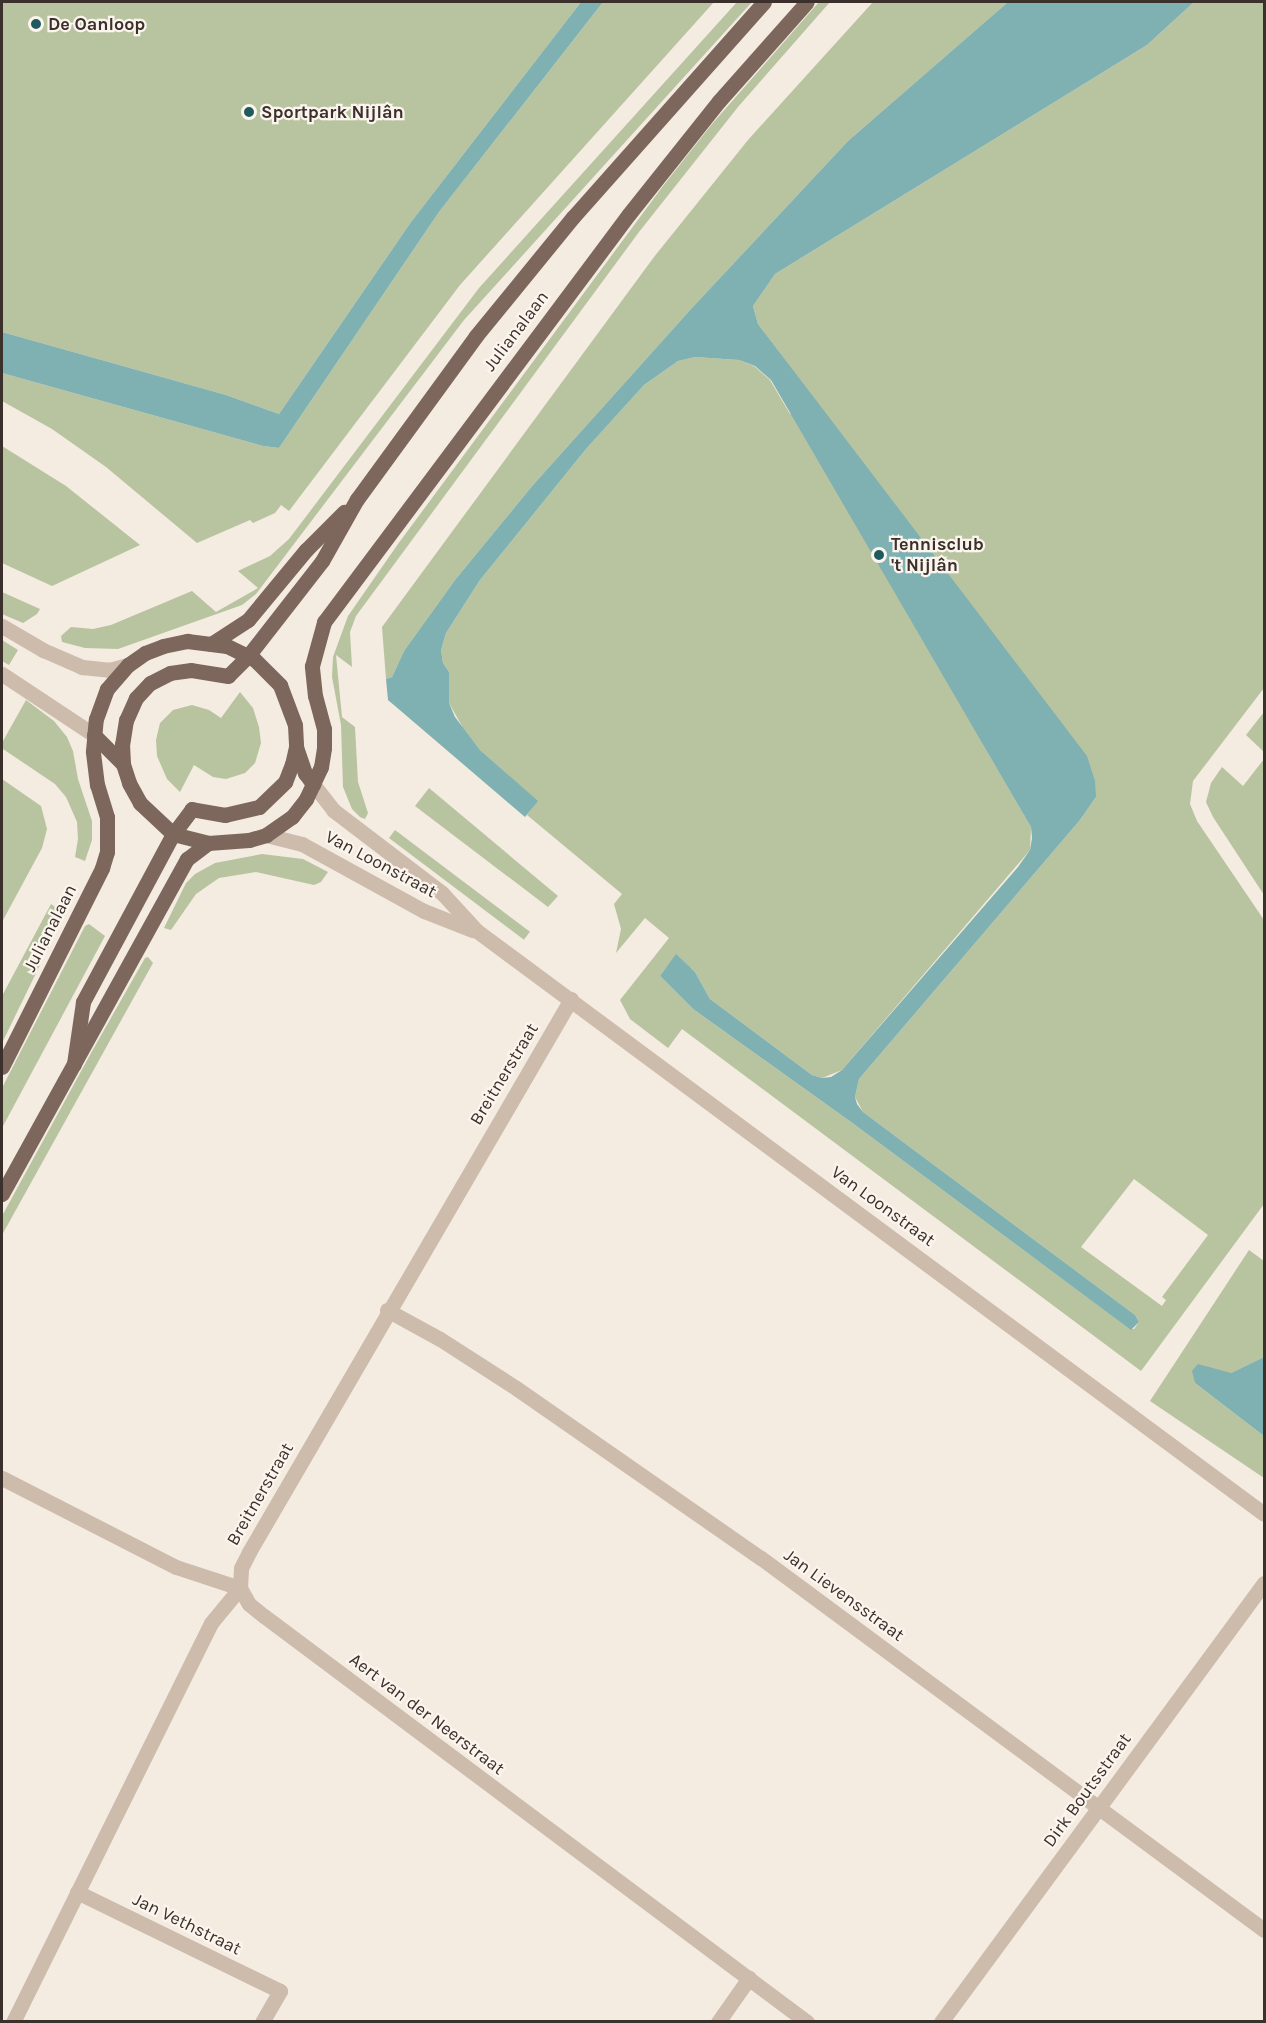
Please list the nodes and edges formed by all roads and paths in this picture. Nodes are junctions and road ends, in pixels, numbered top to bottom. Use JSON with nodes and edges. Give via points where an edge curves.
{"nodes":[{"id":1,"x":764,"y":2,"type":"edge"},
{"id":2,"x":807,"y":2,"type":"edge"},
{"id":3,"x":357,"y":499,"type":"junction"},
{"id":4,"x":2,"y":626,"type":"edge"},
{"id":5,"x":211,"y":644,"type":"junction"},
{"id":6,"x":248,"y":656,"type":"junction"},
{"id":7,"x":128,"y":665,"type":"junction"},
{"id":8,"x":2,"y":674,"type":"edge"},
{"id":9,"x":94,"y":735,"type":"junction"},
{"id":10,"x":296,"y":747,"type":"junction"},
{"id":11,"x":123,"y":764,"type":"junction"},
{"id":12,"x":313,"y":784,"type":"junction"},
{"id":13,"x":173,"y":834,"type":"junction"},
{"id":14,"x":266,"y":835,"type":"junction"},
{"id":15,"x":208,"y":843,"type":"junction"},
{"id":16,"x":477,"y":931,"type":"junction"},
{"id":17,"x":571,"y":999,"type":"junction"},
{"id":18,"x":74,"y":1064,"type":"junction"},
{"id":19,"x":2,"y":1067,"type":"edge"},
{"id":20,"x":2,"y":1194,"type":"edge"},
{"id":21,"x":387,"y":1310,"type":"junction"},
{"id":22,"x":2,"y":1478,"type":"edge"},
{"id":23,"x":1264,"y":1514,"type":"edge"},
{"id":24,"x":1264,"y":1583,"type":"edge"},
{"id":25,"x":240,"y":1588,"type":"junction"},
{"id":26,"x":1098,"y":1806,"type":"junction"},
{"id":27,"x":77,"y":1892,"type":"junction"},
{"id":28,"x":1264,"y":1930,"type":"edge"},
{"id":29,"x":749,"y":1978,"type":"junction"},
{"id":30,"x":13,"y":2022,"type":"edge"},
{"id":31,"x":262,"y":2022,"type":"edge"},
{"id":32,"x":718,"y":2022,"type":"edge"},
{"id":33,"x":807,"y":2022,"type":"edge"},
{"id":34,"x":942,"y":2022,"type":"edge"}],
"edges":[{"from":1,"to":3,"type":"main road","name":"Julianalaan","via":[[573,216],[476,336]]},
{"from":2,"to":12,"type":"main road","name":"Julianalaan","via":[[719,101],[635,206],[324,622],[312,666],[324,729],[324,748]]},
{"from":3,"to":5,"type":"main road","name":"Julianalaan","via":[[306,550],[248,620]]},
{"from":3,"to":6,"type":"main road","name":"Julianalaan","via":[[322,561]]},
{"from":4,"to":7,"type":"street","via":[[82,668],[109,670]]},
{"from":5,"to":6,"type":"main road","name":"Julianalaan","via":[[227,646]]},
{"from":5,"to":7,"type":"main road","name":"Julianalaan","via":[[187,641],[163,646]]},
{"from":6,"to":10,"type":"main road","name":"Julianalaan","via":[[280,686],[292,715]]},
{"from":6,"to":11,"type":"main road","name":"Julianalaan","via":[[228,676],[191,670],[170,673],[150,683],[136,698],[126,720]]},
{"from":7,"to":9,"type":"main road","name":"Julianalaan","via":[[104,696]]},
{"from":8,"to":9,"type":"street"},
{"from":9,"to":11,"type":"main road"},
{"from":9,"to":19,"type":"main road","name":"Julianalaan","via":[[93,768],[109,834],[102,868]]},
{"from":10,"to":12,"type":"main road"},
{"from":10,"to":13,"type":"main road","via":[[285,782],[259,807],[225,815],[192,809]]},
{"from":11,"to":13,"type":"main road","via":[[140,803]]},
{"from":12,"to":14,"type":"main road","name":"Julianalaan","via":[[292,817]]},
{"from":12,"to":16,"type":"street","name":"Van Loonstraat","via":[[333,810],[442,893]]},
{"from":13,"to":15,"type":"main road"},
{"from":13,"to":18,"type":"main road","via":[[82,1002]]},
{"from":14,"to":15,"type":"main road"},
{"from":14,"to":16,"type":"street","name":"Van Loonstraat","via":[[302,844],[424,911]]},
{"from":15,"to":18,"type":"main road","via":[[187,859]]},
{"from":16,"to":17,"type":"street","name":"Van Loonstraat"},
{"from":17,"to":21,"type":"street","name":"Breitnerstraat"},
{"from":17,"to":23,"type":"street","name":"Van Loonstraat"},
{"from":18,"to":20,"type":"main road"},
{"from":21,"to":25,"type":"street","name":"Breitnerstraat","via":[[249,1552],[241,1568]]},
{"from":21,"to":26,"type":"street","name":"Jan Lievensstraat","via":[[516,1388],[761,1558]]},
{"from":22,"to":25,"type":"street","via":[[177,1568]]},
{"from":24,"to":26,"type":"street","name":"Dirk Boutsstraat"},
{"from":25,"to":27,"type":"street","name":"Breitnerstraat","via":[[212,1623]]},
{"from":25,"to":29,"type":"street","name":"Aert van der Neerstraat","via":[[249,1604],[264,1616]]},
{"from":26,"to":28,"type":"street","name":"Jan Lievensstraat"},
{"from":26,"to":34,"type":"street","name":"Dirk Boutsstraat"},
{"from":27,"to":30,"type":"street","name":"Breitnerstraat"},
{"from":27,"to":31,"type":"street","name":"Jan Vethstraat","via":[[280,1991]]},
{"from":29,"to":32,"type":"street"},
{"from":29,"to":33,"type":"street","name":"Aert van der Neerstraat"}]}
